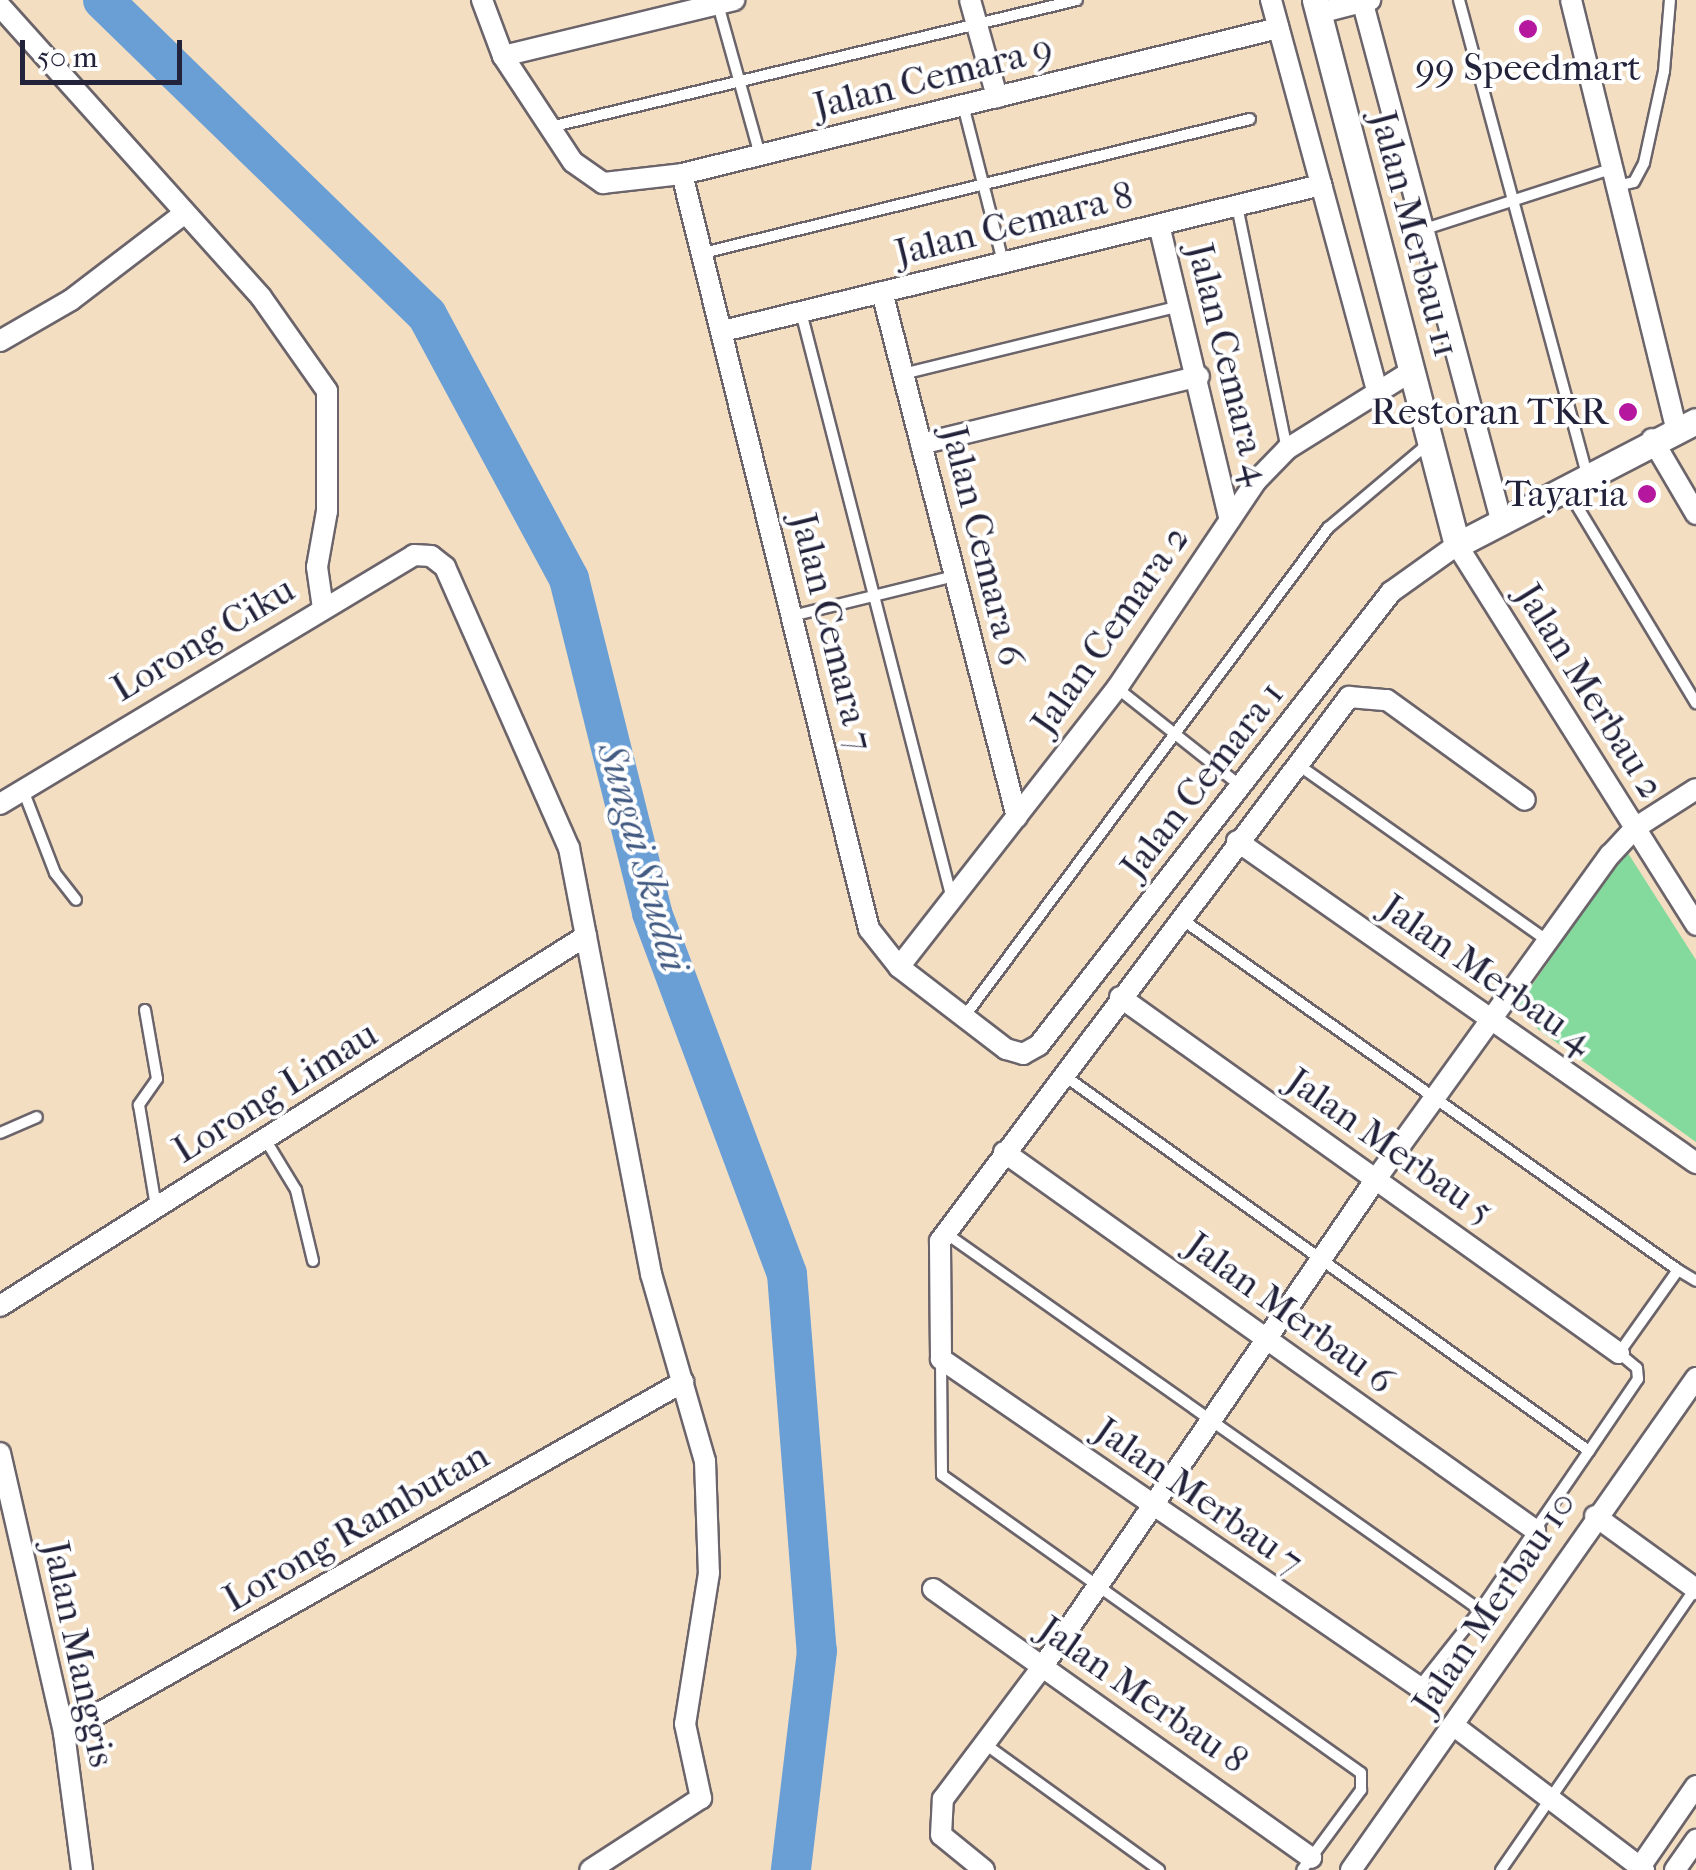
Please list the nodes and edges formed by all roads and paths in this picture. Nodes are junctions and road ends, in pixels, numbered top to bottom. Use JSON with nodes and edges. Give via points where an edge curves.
{"nodes":[{"id":1,"x":482,"y":0,"type":"edge"},
{"id":2,"x":970,"y":0,"type":"edge"},
{"id":3,"x":1077,"y":0,"type":"edge"},
{"id":4,"x":1271,"y":0,"type":"edge"},
{"id":5,"x":1459,"y":0,"type":"edge"},
{"id":6,"x":1571,"y":0,"type":"edge"},
{"id":7,"x":1670,"y":0,"type":"edge"},
{"id":8,"x":723,"y":1,"type":"edge"},
{"id":9,"x":1365,"y":1,"type":"edge"},
{"id":10,"x":0,"y":6,"type":"edge"},
{"id":11,"x":1317,"y":6,"type":"edge"},
{"id":12,"x":978,"y":27,"type":"junction"},
{"id":13,"x":1278,"y":28,"type":"junction"},
{"id":14,"x":503,"y":56,"type":"junction"},
{"id":15,"x":740,"y":80,"type":"junction"},
{"id":16,"x":996,"y":97,"type":"junction"},
{"id":17,"x":963,"y":106,"type":"junction"},
{"id":18,"x":1250,"y":118,"type":"dead end"},
{"id":19,"x":550,"y":126,"type":"junction"},
{"id":20,"x":760,"y":155,"type":"junction"},
{"id":21,"x":682,"y":174,"type":"junction"},
{"id":22,"x":1613,"y":178,"type":"junction"},
{"id":23,"x":982,"y":185,"type":"junction"},
{"id":24,"x":1321,"y":186,"type":"junction"},
{"id":25,"x":1515,"y":204,"type":"junction"},
{"id":26,"x":1237,"y":206,"type":"junction"},
{"id":27,"x":182,"y":216,"type":"junction"},
{"id":28,"x":1158,"y":225,"type":"junction"},
{"id":29,"x":1421,"y":230,"type":"junction"},
{"id":30,"x":703,"y":253,"type":"junction"},
{"id":31,"x":1003,"y":263,"type":"junction"},
{"id":32,"x":882,"y":292,"type":"junction"},
{"id":33,"x":1180,"y":306,"type":"junction"},
{"id":34,"x":801,"y":312,"type":"junction"},
{"id":35,"x":723,"y":331,"type":"junction"},
{"id":36,"x":0,"y":340,"type":"edge"},
{"id":37,"x":1412,"y":371,"type":"junction"},
{"id":38,"x":903,"y":374,"type":"junction"},
{"id":39,"x":1198,"y":376,"type":"junction"},
{"id":40,"x":1378,"y":393,"type":"junction"},
{"id":41,"x":1675,"y":430,"type":"edge"},
{"id":42,"x":1430,"y":442,"type":"junction"},
{"id":43,"x":921,"y":444,"type":"junction"},
{"id":44,"x":1287,"y":448,"type":"junction"},
{"id":45,"x":1576,"y":480,"type":"junction"},
{"id":46,"x":1696,"y":514,"type":"edge"},
{"id":47,"x":1230,"y":520,"type":"junction"},
{"id":48,"x":1501,"y":520,"type":"junction"},
{"id":49,"x":1457,"y":545,"type":"junction"},
{"id":50,"x":955,"y":576,"type":"junction"},
{"id":51,"x":872,"y":596,"type":"junction"},
{"id":52,"x":322,"y":608,"type":"junction"},
{"id":53,"x":792,"y":616,"type":"junction"},
{"id":54,"x":1118,"y":688,"type":"junction"},
{"id":55,"x":1696,"y":703,"type":"edge"},
{"id":56,"x":1178,"y":737,"type":"junction"},
{"id":57,"x":1296,"y":764,"type":"junction"},
{"id":58,"x":1242,"y":787,"type":"junction"},
{"id":59,"x":1696,"y":789,"type":"edge"},
{"id":60,"x":23,"y":790,"type":"junction"},
{"id":61,"x":1525,"y":800,"type":"dead end"},
{"id":62,"x":0,"y":804,"type":"edge"},
{"id":63,"x":1016,"y":817,"type":"junction"},
{"id":64,"x":1636,"y":828,"type":"junction"},
{"id":65,"x":1238,"y":841,"type":"junction"},
{"id":66,"x":76,"y":900,"type":"dead end"},
{"id":67,"x":952,"y":900,"type":"junction"},
{"id":68,"x":1179,"y":917,"type":"junction"},
{"id":69,"x":1696,"y":924,"type":"edge"},
{"id":70,"x":586,"y":936,"type":"junction"},
{"id":71,"x":1548,"y":941,"type":"junction"},
{"id":72,"x":900,"y":967,"type":"junction"},
{"id":73,"x":1120,"y":996,"type":"junction"},
{"id":74,"x":145,"y":1010,"type":"dead end"},
{"id":75,"x":964,"y":1017,"type":"junction"},
{"id":76,"x":1491,"y":1020,"type":"junction"},
{"id":77,"x":1006,"y":1049,"type":"joint"},
{"id":78,"x":1062,"y":1074,"type":"junction"},
{"id":79,"x":1433,"y":1101,"type":"junction"},
{"id":80,"x":37,"y":1117,"type":"dead end"},
{"id":81,"x":0,"y":1133,"type":"edge"},
{"id":82,"x":265,"y":1140,"type":"junction"},
{"id":83,"x":1004,"y":1152,"type":"junction"},
{"id":84,"x":1696,"y":1163,"type":"edge"},
{"id":85,"x":1376,"y":1179,"type":"junction"},
{"id":86,"x":156,"y":1208,"type":"junction"},
{"id":87,"x":943,"y":1232,"type":"junction"},
{"id":88,"x":1325,"y":1258,"type":"junction"},
{"id":89,"x":313,"y":1261,"type":"dead end"},
{"id":90,"x":1678,"y":1270,"type":"junction"},
{"id":91,"x":1696,"y":1281,"type":"edge"},
{"id":92,"x":0,"y":1306,"type":"edge"},
{"id":93,"x":1268,"y":1340,"type":"junction"},
{"id":94,"x":1619,"y":1352,"type":"junction"},
{"id":95,"x":941,"y":1359,"type":"junction"},
{"id":96,"x":1696,"y":1378,"type":"edge"},
{"id":97,"x":683,"y":1382,"type":"junction"},
{"id":98,"x":1212,"y":1420,"type":"junction"},
{"id":99,"x":1590,"y":1451,"type":"junction"},
{"id":100,"x":0,"y":1453,"type":"edge"},
{"id":101,"x":1154,"y":1507,"type":"junction"},
{"id":102,"x":1595,"y":1516,"type":"junction"},
{"id":103,"x":1534,"y":1530,"type":"junction"},
{"id":104,"x":1101,"y":1583,"type":"junction"},
{"id":105,"x":1696,"y":1588,"type":"edge"},
{"id":106,"x":933,"y":1589,"type":"dead end"},
{"id":107,"x":1480,"y":1610,"type":"junction"},
{"id":108,"x":1044,"y":1666,"type":"junction"},
{"id":109,"x":1419,"y":1687,"type":"joint"},
{"id":110,"x":1453,"y":1725,"type":"junction"},
{"id":111,"x":64,"y":1734,"type":"junction"},
{"id":112,"x":984,"y":1744,"type":"junction"},
{"id":113,"x":1696,"y":1786,"type":"edge"},
{"id":114,"x":1550,"y":1800,"type":"junction"},
{"id":115,"x":1696,"y":1840,"type":"edge"},
{"id":116,"x":1307,"y":1864,"type":"edge"},
{"id":117,"x":1641,"y":1869,"type":"edge"},
{"id":118,"x":82,"y":1870,"type":"edge"},
{"id":119,"x":590,"y":1870,"type":"edge"},
{"id":120,"x":984,"y":1870,"type":"edge"},
{"id":121,"x":1159,"y":1870,"type":"edge"},
{"id":122,"x":1352,"y":1870,"type":"edge"},
{"id":123,"x":1500,"y":1870,"type":"edge"},
{"id":124,"x":1675,"y":1870,"type":"edge"}],
"edges":[{"from":1,"to":14,"type":"street"},
{"from":2,"to":12,"type":"street"},
{"from":3,"to":12,"type":"lane"},
{"from":4,"to":13,"type":"street"},
{"from":5,"to":25,"type":"lane"},
{"from":6,"to":22,"type":"street"},
{"from":7,"to":22,"type":"lane","via":[[1664,71],[1644,164],[1634,182]]},
{"from":8,"to":14,"type":"street"},
{"from":8,"to":15,"type":"lane"},
{"from":9,"to":11,"type":"street"},
{"from":9,"to":29,"type":"street"},
{"from":10,"to":27,"type":"street"},
{"from":11,"to":37,"type":"street","name":"Jalan Merbau 11"},
{"from":12,"to":15,"type":"lane"},
{"from":12,"to":16,"type":"street"},
{"from":13,"to":16,"type":"street","name":"Jalan Cemara 9"},
{"from":13,"to":24,"type":"street"},
{"from":14,"to":19,"type":"street"},
{"from":15,"to":19,"type":"lane"},
{"from":15,"to":20,"type":"lane"},
{"from":16,"to":17,"type":"street","name":"Jalan Cemara 9"},
{"from":17,"to":20,"type":"street","name":"Jalan Cemara 9"},
{"from":17,"to":23,"type":"lane"},
{"from":18,"to":23,"type":"lane"},
{"from":19,"to":21,"type":"street","name":"Jalan Cemara 9","via":[[573,162],[603,184]]},
{"from":20,"to":21,"type":"street","name":"Jalan Cemara 9"},
{"from":21,"to":30,"type":"street","name":"Jalan Cemara 7"},
{"from":22,"to":25,"type":"lane"},
{"from":22,"to":41,"type":"street"},
{"from":23,"to":30,"type":"lane"},
{"from":23,"to":31,"type":"lane"},
{"from":24,"to":26,"type":"street","name":"Jalan Cemara 8"},
{"from":24,"to":40,"type":"street"},
{"from":25,"to":29,"type":"lane"},
{"from":25,"to":45,"type":"lane"},
{"from":26,"to":28,"type":"street","name":"Jalan Cemara 8"},
{"from":26,"to":44,"type":"lane"},
{"from":27,"to":36,"type":"street","via":[[71,300]]},
{"from":27,"to":52,"type":"street","via":[[261,297],[327,390],[327,511],[317,566]]},
{"from":28,"to":31,"type":"street","name":"Jalan Cemara 8"},
{"from":28,"to":33,"type":"street","name":"Jalan Cemara 4"},
{"from":29,"to":48,"type":"street"},
{"from":30,"to":35,"type":"street","name":"Jalan Cemara 7"},
{"from":31,"to":32,"type":"street","name":"Jalan Cemara 8"},
{"from":32,"to":34,"type":"street","name":"Jalan Cemara 8"},
{"from":32,"to":38,"type":"street","name":"Jalan Cemara 6"},
{"from":33,"to":38,"type":"lane"},
{"from":33,"to":39,"type":"street","name":"Jalan Cemara 4"},
{"from":34,"to":35,"type":"street","name":"Jalan Cemara 8"},
{"from":34,"to":51,"type":"lane"},
{"from":35,"to":53,"type":"street","name":"Jalan Cemara 7"},
{"from":37,"to":40,"type":"street","name":"Jalan Cemara 2"},
{"from":37,"to":42,"type":"street","name":"Jalan Merbau 11"},
{"from":38,"to":43,"type":"street","name":"Jalan Cemara 6"},
{"from":39,"to":43,"type":"street"},
{"from":39,"to":47,"type":"street","name":"Jalan Cemara 4"},
{"from":40,"to":44,"type":"street","name":"Jalan Cemara 2"},
{"from":41,"to":45,"type":"street"},
{"from":41,"to":46,"type":"street"},
{"from":42,"to":49,"type":"street","name":"Jalan Merbau 11"},
{"from":42,"to":56,"type":"lane","via":[[1328,528]]},
{"from":43,"to":50,"type":"street","name":"Jalan Cemara 6"},
{"from":44,"to":47,"type":"street","name":"Jalan Cemara 2"},
{"from":45,"to":48,"type":"street"},
{"from":45,"to":55,"type":"lane"},
{"from":47,"to":54,"type":"street","name":"Jalan Cemara 2"},
{"from":48,"to":49,"type":"street"},
{"from":49,"to":58,"type":"street","name":"Jalan Cemara 1","via":[[1391,592]]},
{"from":49,"to":64,"type":"street","name":"Jalan Merbau 2"},
{"from":50,"to":51,"type":"lane"},
{"from":50,"to":63,"type":"street","name":"Jalan Cemara 6"},
{"from":51,"to":53,"type":"lane"},
{"from":51,"to":67,"type":"lane"},
{"from":52,"to":60,"type":"street","name":"Lorong Ciku"},
{"from":52,"to":70,"type":"street","name":"Lorong Ciku","via":[[414,555],[431,556],[445,568],[569,848]]},
{"from":53,"to":72,"type":"street","name":"Jalan Cemara 7","via":[[869,929]]},
{"from":54,"to":56,"type":"lane"},
{"from":54,"to":63,"type":"street","name":"Jalan Cemara 2"},
{"from":56,"to":58,"type":"lane"},
{"from":56,"to":75,"type":"lane"},
{"from":57,"to":61,"type":"street","via":[[1349,698],[1374,694]]},
{"from":57,"to":65,"type":"street"},
{"from":57,"to":71,"type":"lane"},
{"from":58,"to":77,"type":"street","name":"Jalan Cemara 1","via":[[1039,1045],[1023,1054]]},
{"from":59,"to":64,"type":"street"},
{"from":60,"to":62,"type":"street","name":"Lorong Ciku"},
{"from":60,"to":66,"type":"lane","via":[[55,874]]},
{"from":63,"to":67,"type":"street","name":"Jalan Cemara 2"},
{"from":64,"to":69,"type":"street","name":"Jalan Merbau 2"},
{"from":64,"to":71,"type":"street"},
{"from":65,"to":68,"type":"street"},
{"from":65,"to":76,"type":"street","name":"Jalan Merbau 4"},
{"from":67,"to":72,"type":"street","name":"Jalan Cemara 2"},
{"from":68,"to":73,"type":"street"},
{"from":68,"to":79,"type":"lane"},
{"from":70,"to":82,"type":"street","name":"Lorong Limau"},
{"from":70,"to":97,"type":"street","via":[[651,1274]]},
{"from":71,"to":76,"type":"street"},
{"from":72,"to":75,"type":"street","name":"Jalan Cemara 7"},
{"from":73,"to":78,"type":"street"},
{"from":73,"to":85,"type":"street","name":"Jalan Merbau 5"},
{"from":74,"to":86,"type":"lane","via":[[157,1080],[140,1105]]},
{"from":75,"to":77,"type":"street","name":"Jalan Cemara 7"},
{"from":76,"to":79,"type":"street"},
{"from":76,"to":84,"type":"street","name":"Jalan Merbau 4"},
{"from":78,"to":83,"type":"street"},
{"from":78,"to":88,"type":"lane"},
{"from":79,"to":85,"type":"street"},
{"from":79,"to":90,"type":"lane"},
{"from":80,"to":81,"type":"lane"},
{"from":82,"to":86,"type":"street","name":"Lorong Limau"},
{"from":82,"to":89,"type":"lane","via":[[296,1190]]},
{"from":83,"to":87,"type":"street"},
{"from":83,"to":93,"type":"street","name":"Jalan Merbau 6"},
{"from":85,"to":88,"type":"street"},
{"from":85,"to":94,"type":"street","name":"Jalan Merbau 5"},
{"from":86,"to":92,"type":"street","name":"Lorong Limau"},
{"from":87,"to":95,"type":"street"},
{"from":87,"to":98,"type":"lane"},
{"from":88,"to":93,"type":"street"},
{"from":88,"to":99,"type":"lane"},
{"from":90,"to":91,"type":"lane"},
{"from":90,"to":94,"type":"lane"},
{"from":93,"to":98,"type":"street"},
{"from":93,"to":103,"type":"street","name":"Jalan Merbau 6"},
{"from":94,"to":99,"type":"lane","via":[[1636,1368],[1638,1380]]},
{"from":95,"to":101,"type":"street","name":"Jalan Merbau 7"},
{"from":95,"to":104,"type":"lane","via":[[942,1474]]},
{"from":96,"to":102,"type":"street","name":"Jalan Merbau 10"},
{"from":97,"to":111,"type":"street","name":"Lorong Rambutan"},
{"from":97,"to":119,"type":"street","via":[[705,1461],[709,1572],[685,1724],[703,1790],[695,1806]]},
{"from":98,"to":101,"type":"street"},
{"from":98,"to":107,"type":"lane"},
{"from":99,"to":103,"type":"lane"},
{"from":100,"to":111,"type":"street","name":"Jalan Manggis"},
{"from":101,"to":104,"type":"street"},
{"from":101,"to":109,"type":"street","name":"Jalan Merbau 7"},
{"from":102,"to":105,"type":"street"},
{"from":102,"to":110,"type":"street","name":"Jalan Merbau 10"},
{"from":103,"to":107,"type":"lane"},
{"from":104,"to":108,"type":"street"},
{"from":104,"to":116,"type":"lane","via":[[1362,1772],[1361,1790]]},
{"from":105,"to":114,"type":"lane"},
{"from":106,"to":108,"type":"street","name":"Jalan Merbau 8"},
{"from":107,"to":109,"type":"lane"},
{"from":108,"to":112,"type":"street"},
{"from":108,"to":116,"type":"street","name":"Jalan Merbau 8"},
{"from":110,"to":114,"type":"street"},
{"from":110,"to":122,"type":"street","name":"Jalan Merbau 10"},
{"from":111,"to":118,"type":"street","name":"Jalan Manggis"},
{"from":112,"to":120,"type":"street","via":[[943,1798],[938,1818],[951,1847]]},
{"from":112,"to":121,"type":"lane"},
{"from":113,"to":117,"type":"street"},
{"from":114,"to":117,"type":"street"},
{"from":114,"to":123,"type":"lane"},
{"from":115,"to":124,"type":"street"}]}
